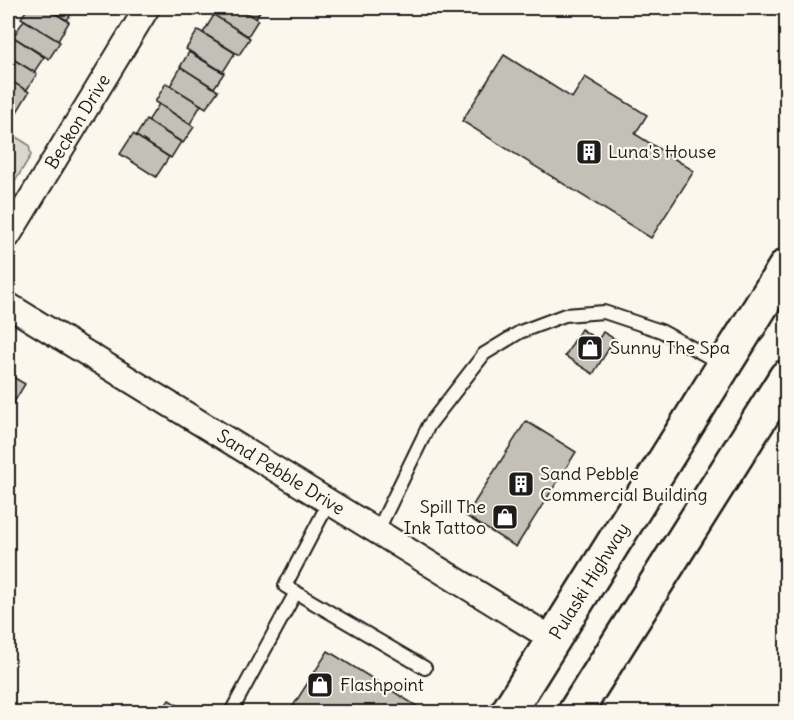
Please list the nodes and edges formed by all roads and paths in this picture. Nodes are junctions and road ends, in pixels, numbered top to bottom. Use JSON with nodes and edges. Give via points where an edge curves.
{"nodes":[{"id":1,"x":147,"y":8,"type":"edge"},
{"id":2,"x":8,"y":236,"type":"edge"},
{"id":3,"x":786,"y":266,"type":"edge"},
{"id":4,"x":8,"y":305,"type":"edge"},
{"id":5,"x":725,"y":365,"type":"junction"},
{"id":6,"x":786,"y":377,"type":"edge"},
{"id":7,"x":329,"y":502,"type":"junction"},
{"id":8,"x":377,"y":532,"type":"junction"},
{"id":9,"x":296,"y":592,"type":"junction"},
{"id":10,"x":554,"y":639,"type":"junction"},
{"id":11,"x":425,"y":668,"type":"dead end"},
{"id":12,"x":231,"y":712,"type":"edge"},
{"id":13,"x":508,"y":712,"type":"edge"},
{"id":14,"x":575,"y":712,"type":"edge"}],
"edges":[{"from":1,"to":2,"type":"street","name":"Beckon Drive"},
{"from":3,"to":5,"type":"highway","name":"Pulaski Highway"},
{"from":4,"to":7,"type":"street","name":"Sand Pebble Drive"},
{"from":5,"to":8,"type":"lane","via":[[662,331],[604,312],[565,315],[520,332],[484,354],[429,425]]},
{"from":5,"to":10,"type":"highway","name":"Pulaski Highway"},
{"from":6,"to":14,"type":"highway"},
{"from":7,"to":8,"type":"street","name":"Sand Pebble Drive"},
{"from":7,"to":9,"type":"lane","via":[[285,586]]},
{"from":8,"to":10,"type":"street","name":"Sand Pebble Drive"},
{"from":9,"to":11,"type":"lane"},
{"from":9,"to":12,"type":"lane"},
{"from":10,"to":13,"type":"highway","name":"Pulaski Highway"}]}
